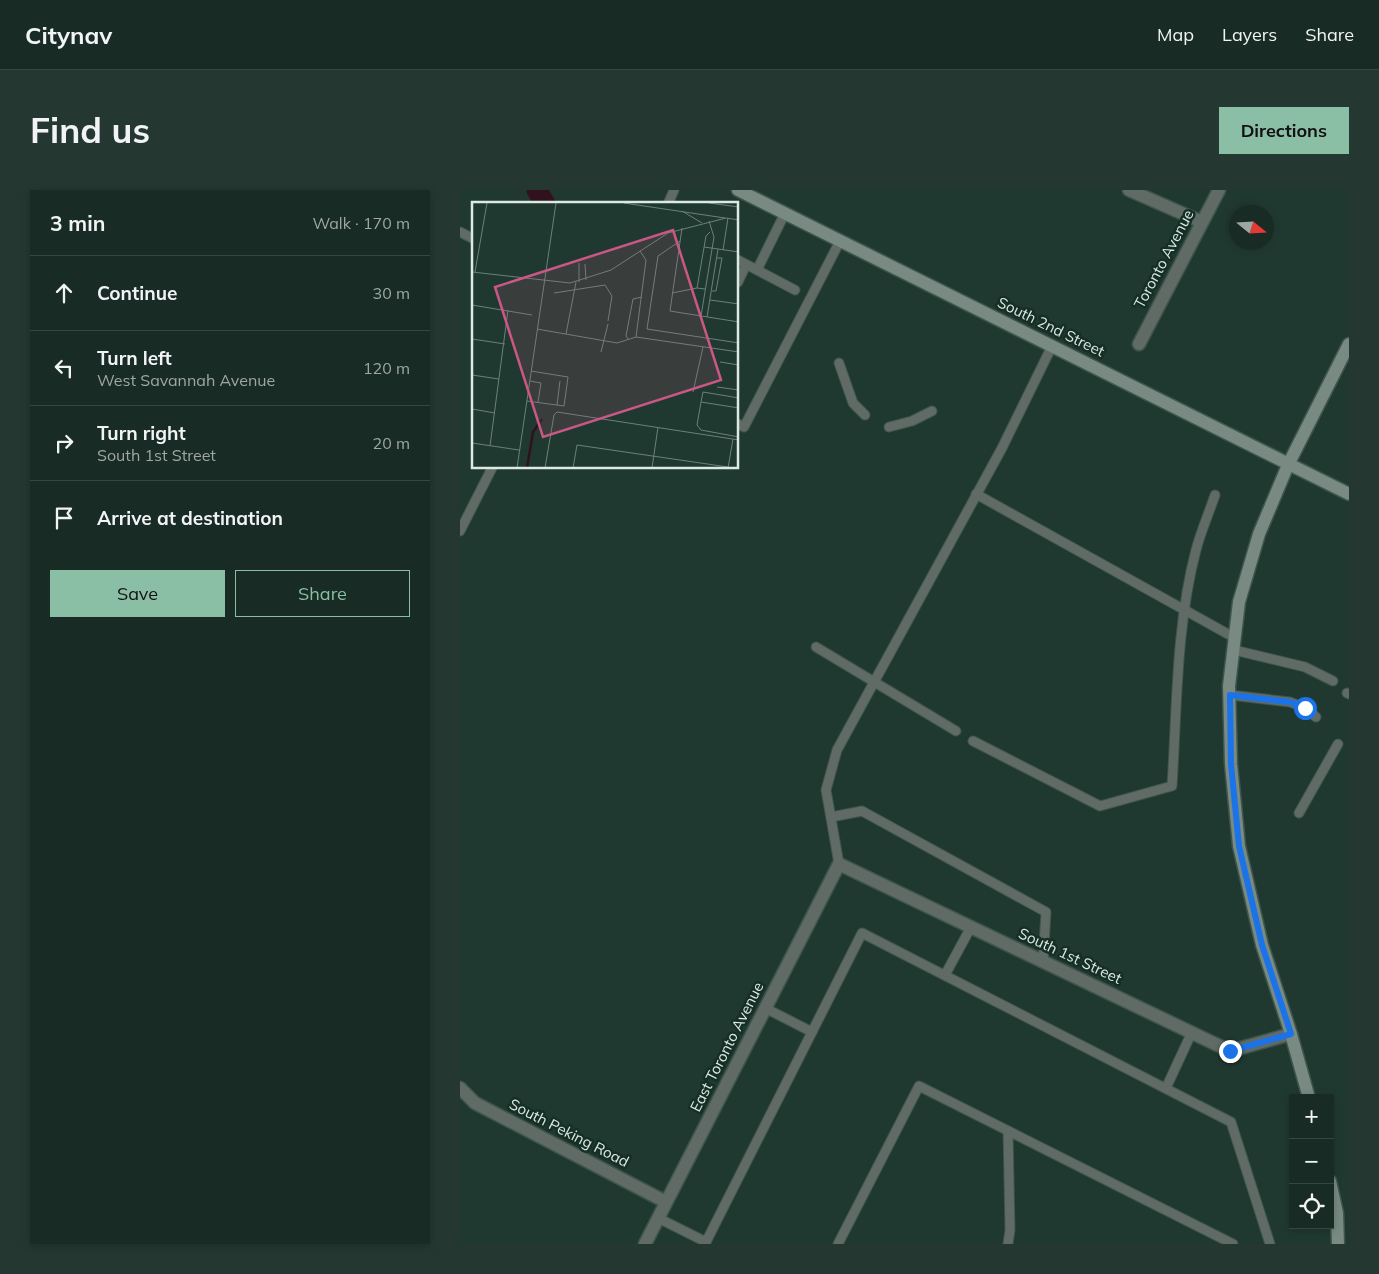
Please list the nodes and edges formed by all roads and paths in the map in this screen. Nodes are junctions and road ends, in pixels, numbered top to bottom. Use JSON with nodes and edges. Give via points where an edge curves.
{"nodes":[{"id":1,"x":674,"y":190,"type":"edge"},
{"id":2,"x":738,"y":190,"type":"edge"},
{"id":3,"x":1128,"y":190,"type":"edge"},
{"id":4,"x":1219,"y":190,"type":"edge"},
{"id":5,"x":669,"y":202,"type":"edge"},
{"id":6,"x":785,"y":213,"type":"junction"},
{"id":7,"x":1202,"y":222,"type":"junction"},
{"id":8,"x":460,"y":232,"type":"edge"},
{"id":9,"x":472,"y":238,"type":"edge"},
{"id":10,"x":840,"y":240,"type":"junction"},
{"id":11,"x":742,"y":262,"type":"edge"},
{"id":12,"x":757,"y":270,"type":"junction"},
{"id":13,"x":739,"y":277,"type":"edge"},
{"id":14,"x":795,"y":290,"type":"dead end"},
{"id":15,"x":1139,"y":344,"type":"dead end"},
{"id":16,"x":1349,"y":344,"type":"edge"},
{"id":17,"x":1052,"y":346,"type":"junction"},
{"id":18,"x":839,"y":363,"type":"dead end"},
{"id":19,"x":932,"y":412,"type":"dead end"},
{"id":20,"x":865,"y":415,"type":"dead end"},
{"id":21,"x":739,"y":424,"type":"edge"},
{"id":22,"x":889,"y":426,"type":"dead end"},
{"id":23,"x":1288,"y":465,"type":"junction"},
{"id":24,"x":491,"y":469,"type":"edge"},
{"id":25,"x":976,"y":494,"type":"junction"},
{"id":26,"x":1349,"y":494,"type":"edge"},
{"id":27,"x":1216,"y":495,"type":"dead end"},
{"id":28,"x":460,"y":531,"type":"edge"},
{"id":29,"x":1185,"y":609,"type":"junction"},
{"id":30,"x":1234,"y":644,"type":"junction"},
{"id":31,"x":816,"y":647,"type":"dead end"},
{"id":32,"x":873,"y":681,"type":"junction"},
{"id":33,"x":1333,"y":681,"type":"dead end"},
{"id":34,"x":1230,"y":695,"type":"junction"},
{"id":35,"x":1316,"y":717,"type":"dead end"},
{"id":36,"x":956,"y":731,"type":"dead end"},
{"id":37,"x":973,"y":741,"type":"dead end"},
{"id":38,"x":1338,"y":744,"type":"dead end"},
{"id":39,"x":1299,"y":813,"type":"dead end"},
{"id":40,"x":831,"y":817,"type":"junction"},
{"id":41,"x":839,"y":864,"type":"junction"},
{"id":42,"x":971,"y":927,"type":"junction"},
{"id":43,"x":1043,"y":962,"type":"junction"},
{"id":44,"x":945,"y":975,"type":"junction"},
{"id":45,"x":765,"y":1008,"type":"junction"},
{"id":46,"x":812,"y":1032,"type":"junction"},
{"id":47,"x":1192,"y":1032,"type":"junction"},
{"id":48,"x":1291,"y":1034,"type":"junction"},
{"id":49,"x":460,"y":1088,"type":"edge"},
{"id":50,"x":1166,"y":1088,"type":"junction"},
{"id":51,"x":1308,"y":1094,"type":"edge"},
{"id":52,"x":1008,"y":1131,"type":"junction"},
{"id":53,"x":1331,"y":1184,"type":"edge"},
{"id":54,"x":666,"y":1202,"type":"junction"},
{"id":55,"x":658,"y":1218,"type":"junction"},
{"id":56,"x":706,"y":1243,"type":"edge"},
{"id":57,"x":645,"y":1244,"type":"edge"},
{"id":58,"x":838,"y":1244,"type":"edge"},
{"id":59,"x":1008,"y":1244,"type":"edge"},
{"id":60,"x":1232,"y":1244,"type":"edge"},
{"id":61,"x":1270,"y":1244,"type":"edge"},
{"id":62,"x":1338,"y":1244,"type":"edge"}],
"edges":[{"from":1,"to":5,"type":"lane"},
{"from":2,"to":6,"type":"main road","name":"South 2nd Street"},
{"from":3,"to":7,"type":"street"},
{"from":4,"to":7,"type":"street","name":"Toronto Avenue"},
{"from":6,"to":10,"type":"main road","name":"South 2nd Street"},
{"from":6,"to":12,"type":"lane"},
{"from":7,"to":15,"type":"street","name":"Toronto Avenue"},
{"from":8,"to":9,"type":"lane"},
{"from":10,"to":17,"type":"main road","name":"South 2nd Street"},
{"from":10,"to":21,"type":"lane","via":[[744,427]]},
{"from":11,"to":12,"type":"lane"},
{"from":11,"to":13,"type":"lane"},
{"from":12,"to":14,"type":"lane"},
{"from":16,"to":23,"type":"main road"},
{"from":17,"to":23,"type":"main road","name":"South 2nd Street"},
{"from":17,"to":25,"type":"lane"},
{"from":18,"to":20,"type":"lane","via":[[853,403]]},
{"from":19,"to":22,"type":"lane"},
{"from":23,"to":26,"type":"main road","name":"South 2nd Street"},
{"from":23,"to":30,"type":"main road","via":[[1259,534],[1240,602]]},
{"from":24,"to":28,"type":"lane"},
{"from":25,"to":29,"type":"lane"},
{"from":25,"to":32,"type":"lane"},
{"from":27,"to":29,"type":"lane","via":[[1196,549]]},
{"from":29,"to":30,"type":"lane"},
{"from":29,"to":37,"type":"lane","via":[[1172,786],[1100,806]]},
{"from":30,"to":33,"type":"lane","via":[[1304,667]]},
{"from":30,"to":34,"type":"main road"},
{"from":31,"to":32,"type":"lane"},
{"from":32,"to":36,"type":"lane"},
{"from":32,"to":40,"type":"lane","via":[[836,750],[826,790]]},
{"from":34,"to":35,"type":"lane","via":[[1290,702]]},
{"from":34,"to":48,"type":"main road","via":[[1231,764],[1239,846],[1262,945]]},
{"from":38,"to":39,"type":"lane"},
{"from":40,"to":41,"type":"lane"},
{"from":40,"to":43,"type":"lane","via":[[862,811],[1046,912]]},
{"from":41,"to":42,"type":"street","name":"South 1st Street"},
{"from":41,"to":45,"type":"street","name":"East Toronto Avenue"},
{"from":42,"to":43,"type":"street","name":"South 1st Street"},
{"from":42,"to":44,"type":"lane"},
{"from":43,"to":47,"type":"street","name":"South 1st Street"},
{"from":44,"to":46,"type":"lane","via":[[862,933]]},
{"from":44,"to":50,"type":"lane"},
{"from":45,"to":46,"type":"lane"},
{"from":45,"to":54,"type":"street","name":"East Toronto Avenue"},
{"from":46,"to":56,"type":"lane"},
{"from":47,"to":48,"type":"street","name":"South 1st Street","via":[[1230,1051]]},
{"from":47,"to":50,"type":"lane"},
{"from":48,"to":51,"type":"main road"},
{"from":49,"to":54,"type":"street","name":"South Peking Road","via":[[475,1103]]},
{"from":50,"to":61,"type":"lane","via":[[1232,1122]]},
{"from":52,"to":58,"type":"lane","via":[[919,1086]]},
{"from":52,"to":59,"type":"lane"},
{"from":52,"to":60,"type":"lane"},
{"from":53,"to":62,"type":"main road","via":[[1337,1213]]},
{"from":54,"to":55,"type":"street","name":"East Toronto Avenue"},
{"from":55,"to":56,"type":"lane"},
{"from":55,"to":57,"type":"street","name":"East Toronto Avenue"}]}
